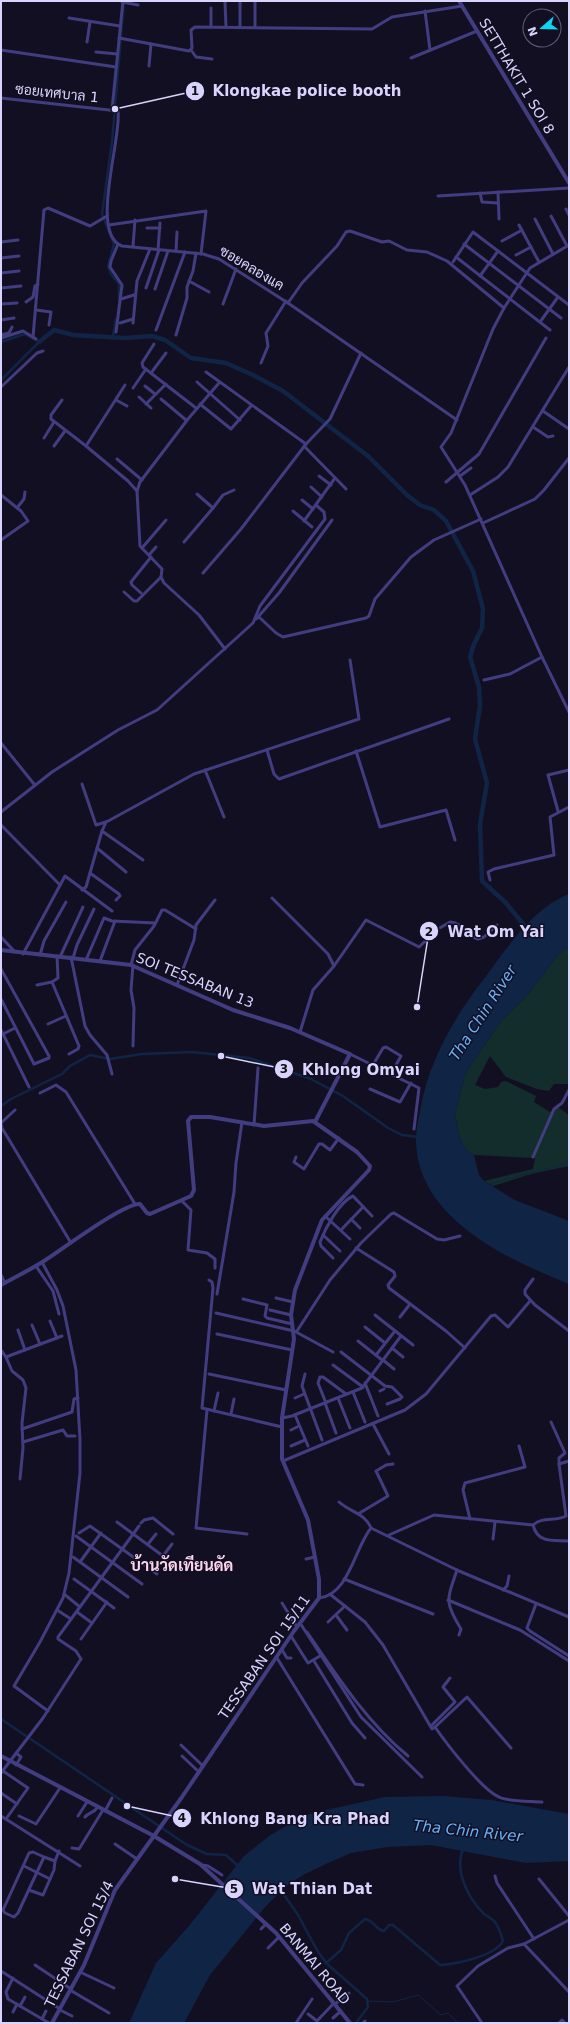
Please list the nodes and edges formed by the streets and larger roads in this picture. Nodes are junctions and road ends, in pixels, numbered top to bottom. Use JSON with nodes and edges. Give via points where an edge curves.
{"nodes":[{"id":1,"x":240,"y":1,"type":"edge"},
{"id":2,"x":255,"y":1,"type":"edge"},
{"id":3,"x":459,"y":1,"type":"edge"},
{"id":4,"x":124,"y":2,"type":"edge"},
{"id":5,"x":225,"y":2,"type":"dead end"},
{"id":6,"x":138,"y":5,"type":"dead end"},
{"id":7,"x":462,"y":6,"type":"junction"},
{"id":8,"x":210,"y":8,"type":"dead end"},
{"id":9,"x":425,"y":11,"type":"junction"},
{"id":10,"x":69,"y":18,"type":"dead end"},
{"id":11,"x":90,"y":22,"type":"junction"},
{"id":12,"x":120,"y":26,"type":"junction"},
{"id":13,"x":211,"y":27,"type":"junction"},
{"id":14,"x":226,"y":27,"type":"junction"},
{"id":15,"x":240,"y":27,"type":"junction"},
{"id":16,"x":255,"y":27,"type":"junction"},
{"id":17,"x":477,"y":31,"type":"junction"},
{"id":18,"x":121,"y":38,"type":"junction"},
{"id":19,"x":87,"y":42,"type":"dead end"},
{"id":20,"x":151,"y":44,"type":"junction"},
{"id":21,"x":1,"y":50,"type":"edge"},
{"id":22,"x":191,"y":50,"type":"junction"},
{"id":23,"x":430,"y":50,"type":"junction"},
{"id":24,"x":96,"y":52,"type":"dead end"},
{"id":25,"x":117,"y":54,"type":"junction"},
{"id":26,"x":411,"y":58,"type":"dead end"},
{"id":27,"x":212,"y":59,"type":"dead end"},
{"id":28,"x":149,"y":66,"type":"dead end"},
{"id":29,"x":116,"y":67,"type":"junction"},
{"id":30,"x":1,"y":98,"type":"edge"},
{"id":31,"x":114,"y":110,"type":"junction"},
{"id":32,"x":569,"y":183,"type":"edge"},
{"id":33,"x":569,"y":188,"type":"edge"},
{"id":34,"x":498,"y":192,"type":"junction"},
{"id":35,"x":480,"y":193,"type":"junction"},
{"id":36,"x":438,"y":196,"type":"dead end"},
{"id":37,"x":498,"y":203,"type":"junction"},
{"id":38,"x":566,"y":209,"type":"dead end"},
{"id":39,"x":569,"y":215,"type":"edge"},
{"id":40,"x":551,"y":216,"type":"dead end"},
{"id":41,"x":105,"y":217,"type":"junction"},
{"id":42,"x":499,"y":219,"type":"dead end"},
{"id":43,"x":535,"y":219,"type":"dead end"},
{"id":44,"x":135,"y":220,"type":"junction"},
{"id":45,"x":160,"y":223,"type":"dead end"},
{"id":46,"x":109,"y":225,"type":"junction"},
{"id":47,"x":519,"y":225,"type":"dead end"},
{"id":48,"x":146,"y":228,"type":"dead end"},
{"id":49,"x":160,"y":228,"type":"junction"},
{"id":50,"x":522,"y":230,"type":"junction"},
{"id":51,"x":177,"y":232,"type":"dead end"},
{"id":52,"x":18,"y":240,"type":"dead end"},
{"id":53,"x":502,"y":241,"type":"dead end"},
{"id":54,"x":1,"y":242,"type":"edge"},
{"id":55,"x":118,"y":244,"type":"junction"},
{"id":56,"x":464,"y":244,"type":"junction"},
{"id":57,"x":133,"y":246,"type":"junction"},
{"id":58,"x":568,"y":246,"type":"edge"},
{"id":59,"x":531,"y":247,"type":"junction"},
{"id":60,"x":150,"y":249,"type":"junction"},
{"id":61,"x":158,"y":250,"type":"junction"},
{"id":62,"x":168,"y":250,"type":"junction"},
{"id":63,"x":176,"y":251,"type":"junction"},
{"id":64,"x":498,"y":251,"type":"junction"},
{"id":65,"x":185,"y":252,"type":"junction"},
{"id":66,"x":196,"y":253,"type":"junction"},
{"id":67,"x":201,"y":254,"type":"junction"},
{"id":68,"x":553,"y":254,"type":"junction"},
{"id":69,"x":516,"y":255,"type":"dead end"},
{"id":70,"x":18,"y":256,"type":"dead end"},
{"id":71,"x":1,"y":258,"type":"edge"},
{"id":72,"x":456,"y":258,"type":"junction"},
{"id":73,"x":453,"y":262,"type":"dead end"},
{"id":74,"x":539,"y":262,"type":"junction"},
{"id":75,"x":489,"y":264,"type":"junction"},
{"id":76,"x":236,"y":269,"type":"junction"},
{"id":77,"x":19,"y":271,"type":"dead end"},
{"id":78,"x":1,"y":273,"type":"edge"},
{"id":79,"x":526,"y":273,"type":"junction"},
{"id":80,"x":480,"y":276,"type":"junction"},
{"id":81,"x":189,"y":281,"type":"junction"},
{"id":82,"x":38,"y":284,"type":"junction"},
{"id":83,"x":21,"y":286,"type":"dead end"},
{"id":84,"x":518,"y":286,"type":"junction"},
{"id":85,"x":1,"y":288,"type":"edge"},
{"id":86,"x":146,"y":288,"type":"dead end"},
{"id":87,"x":155,"y":289,"type":"dead end"},
{"id":88,"x":209,"y":292,"type":"dead end"},
{"id":89,"x":134,"y":295,"type":"junction"},
{"id":90,"x":558,"y":297,"type":"junction"},
{"id":91,"x":121,"y":299,"type":"junction"},
{"id":92,"x":510,"y":300,"type":"junction"},
{"id":93,"x":26,"y":302,"type":"dead end"},
{"id":94,"x":287,"y":302,"type":"junction"},
{"id":95,"x":17,"y":303,"type":"dead end"},
{"id":96,"x":1,"y":304,"type":"edge"},
{"id":97,"x":223,"y":304,"type":"dead end"},
{"id":98,"x":569,"y":304,"type":"edge"},
{"id":99,"x":504,"y":308,"type":"junction"},
{"id":100,"x":550,"y":309,"type":"junction"},
{"id":101,"x":36,"y":310,"type":"junction"},
{"id":102,"x":14,"y":318,"type":"dead end"},
{"id":103,"x":561,"y":318,"type":"dead end"},
{"id":104,"x":133,"y":319,"type":"junction"},
{"id":105,"x":1,"y":320,"type":"edge"},
{"id":106,"x":540,"y":322,"type":"junction"},
{"id":107,"x":120,"y":323,"type":"dead end"},
{"id":108,"x":133,"y":323,"type":"dead end"},
{"id":109,"x":48,"y":325,"type":"dead end"},
{"id":110,"x":12,"y":327,"type":"dead end"},
{"id":111,"x":156,"y":330,"type":"dead end"},
{"id":112,"x":550,"y":330,"type":"dead end"},
{"id":113,"x":116,"y":332,"type":"dead end"},
{"id":114,"x":176,"y":335,"type":"dead end"},
{"id":115,"x":1,"y":337,"type":"edge"},
{"id":116,"x":33,"y":337,"type":"junction"},
{"id":117,"x":546,"y":338,"type":"dead end"},
{"id":118,"x":36,"y":339,"type":"dead end"},
{"id":119,"x":154,"y":344,"type":"dead end"},
{"id":120,"x":43,"y":351,"type":"dead end"},
{"id":121,"x":166,"y":353,"type":"dead end"},
{"id":122,"x":361,"y":353,"type":"junction"},
{"id":123,"x":261,"y":363,"type":"dead end"},
{"id":124,"x":569,"y":367,"type":"edge"},
{"id":125,"x":146,"y":369,"type":"junction"},
{"id":126,"x":206,"y":372,"type":"dead end"},
{"id":127,"x":152,"y":373,"type":"junction"},
{"id":128,"x":197,"y":382,"type":"dead end"},
{"id":129,"x":219,"y":383,"type":"junction"},
{"id":130,"x":166,"y":384,"type":"junction"},
{"id":131,"x":125,"y":385,"type":"dead end"},
{"id":132,"x":145,"y":386,"type":"dead end"},
{"id":133,"x":1,"y":387,"type":"edge"},
{"id":134,"x":133,"y":388,"type":"dead end"},
{"id":135,"x":209,"y":393,"type":"junction"},
{"id":136,"x":155,"y":394,"type":"junction"},
{"id":137,"x":139,"y":397,"type":"dead end"},
{"id":138,"x":162,"y":399,"type":"dead end"},
{"id":139,"x":62,"y":400,"type":"dead end"},
{"id":140,"x":116,"y":400,"type":"junction"},
{"id":141,"x":146,"y":404,"type":"junction"},
{"id":142,"x":200,"y":404,"type":"junction"},
{"id":143,"x":127,"y":406,"type":"dead end"},
{"id":144,"x":254,"y":407,"type":"junction"},
{"id":145,"x":151,"y":408,"type":"dead end"},
{"id":146,"x":196,"y":408,"type":"junction"},
{"id":147,"x":543,"y":411,"type":"junction"},
{"id":148,"x":186,"y":420,"type":"junction"},
{"id":149,"x":240,"y":420,"type":"junction"},
{"id":150,"x":457,"y":420,"type":"junction"},
{"id":151,"x":52,"y":421,"type":"junction"},
{"id":152,"x":533,"y":427,"type":"junction"},
{"id":153,"x":569,"y":429,"type":"edge"},
{"id":154,"x":65,"y":431,"type":"junction"},
{"id":155,"x":553,"y":436,"type":"dead end"},
{"id":156,"x":44,"y":438,"type":"dead end"},
{"id":157,"x":305,"y":445,"type":"junction"},
{"id":158,"x":54,"y":446,"type":"dead end"},
{"id":159,"x":86,"y":446,"type":"junction"},
{"id":160,"x":569,"y":458,"type":"edge"},
{"id":161,"x":116,"y":459,"type":"dead end"},
{"id":162,"x":472,"y":468,"type":"dead end"},
{"id":163,"x":459,"y":474,"type":"junction"},
{"id":164,"x":319,"y":476,"type":"dead end"},
{"id":165,"x":335,"y":478,"type":"junction"},
{"id":166,"x":142,"y":480,"type":"junction"},
{"id":167,"x":446,"y":482,"type":"dead end"},
{"id":168,"x":331,"y":485,"type":"junction"},
{"id":169,"x":311,"y":488,"type":"dead end"},
{"id":170,"x":346,"y":489,"type":"dead end"},
{"id":171,"x":234,"y":490,"type":"dead end"},
{"id":172,"x":137,"y":491,"type":"junction"},
{"id":173,"x":25,"y":492,"type":"dead end"},
{"id":174,"x":197,"y":494,"type":"dead end"},
{"id":175,"x":1,"y":495,"type":"edge"},
{"id":176,"x":470,"y":495,"type":"junction"},
{"id":177,"x":322,"y":497,"type":"junction"},
{"id":178,"x":302,"y":500,"type":"dead end"},
{"id":179,"x":316,"y":505,"type":"junction"},
{"id":180,"x":17,"y":508,"type":"junction"},
{"id":181,"x":213,"y":508,"type":"junction"},
{"id":182,"x":313,"y":509,"type":"junction"},
{"id":183,"x":293,"y":511,"type":"dead end"},
{"id":184,"x":481,"y":519,"type":"junction"},
{"id":185,"x":166,"y":520,"type":"dead end"},
{"id":186,"x":304,"y":520,"type":"junction"},
{"id":187,"x":332,"y":520,"type":"dead end"},
{"id":188,"x":483,"y":523,"type":"junction"},
{"id":189,"x":312,"y":527,"type":"dead end"},
{"id":190,"x":2,"y":537,"type":"edge"},
{"id":191,"x":184,"y":542,"type":"dead end"},
{"id":192,"x":156,"y":547,"type":"dead end"},
{"id":193,"x":142,"y":548,"type":"junction"},
{"id":194,"x":150,"y":556,"type":"junction"},
{"id":195,"x":202,"y":573,"type":"dead end"},
{"id":196,"x":161,"y":577,"type":"junction"},
{"id":197,"x":124,"y":592,"type":"dead end"},
{"id":198,"x":141,"y":593,"type":"dead end"},
{"id":199,"x":258,"y":617,"type":"junction"},
{"id":200,"x":225,"y":649,"type":"junction"},
{"id":201,"x":542,"y":657,"type":"junction"},
{"id":202,"x":350,"y":660,"type":"dead end"},
{"id":203,"x":484,"y":680,"type":"dead end"},
{"id":204,"x":568,"y":711,"type":"edge"},
{"id":205,"x":449,"y":719,"type":"dead end"},
{"id":206,"x":1,"y":744,"type":"edge"},
{"id":207,"x":267,"y":750,"type":"junction"},
{"id":208,"x":356,"y":751,"type":"junction"},
{"id":209,"x":205,"y":770,"type":"junction"},
{"id":210,"x":569,"y":770,"type":"edge"},
{"id":211,"x":34,"y":784,"type":"junction"},
{"id":212,"x":82,"y":784,"type":"dead end"},
{"id":213,"x":569,"y":807,"type":"edge"},
{"id":214,"x":1,"y":812,"type":"edge"},
{"id":215,"x":558,"y":812,"type":"junction"},
{"id":216,"x":224,"y":817,"type":"dead end"},
{"id":217,"x":106,"y":822,"type":"junction"},
{"id":218,"x":1,"y":824,"type":"edge"},
{"id":219,"x":102,"y":831,"type":"junction"},
{"id":220,"x":455,"y":840,"type":"dead end"},
{"id":221,"x":97,"y":848,"type":"junction"},
{"id":222,"x":143,"y":860,"type":"dead end"},
{"id":223,"x":126,"y":872,"type":"dead end"},
{"id":224,"x":90,"y":873,"type":"junction"},
{"id":225,"x":490,"y":880,"type":"dead end"},
{"id":226,"x":60,"y":885,"type":"junction"},
{"id":227,"x":82,"y":890,"type":"junction"},
{"id":228,"x":272,"y":898,"type":"dead end"},
{"id":229,"x":116,"y":900,"type":"dead end"},
{"id":230,"x":215,"y":900,"type":"dead end"},
{"id":231,"x":66,"y":902,"type":"dead end"},
{"id":232,"x":83,"y":907,"type":"dead end"},
{"id":233,"x":94,"y":909,"type":"dead end"},
{"id":234,"x":112,"y":911,"type":"dead end"},
{"id":235,"x":115,"y":922,"type":"junction"},
{"id":236,"x":155,"y":923,"type":"junction"},
{"id":237,"x":496,"y":925,"type":"dead end"},
{"id":238,"x":196,"y":929,"type":"junction"},
{"id":239,"x":1,"y":937,"type":"edge"},
{"id":240,"x":1,"y":950,"type":"edge"},
{"id":241,"x":15,"y":952,"type":"junction"},
{"id":242,"x":23,"y":954,"type":"junction"},
{"id":243,"x":40,"y":955,"type":"junction"},
{"id":244,"x":59,"y":957,"type":"junction"},
{"id":245,"x":72,"y":958,"type":"junction"},
{"id":246,"x":86,"y":960,"type":"junction"},
{"id":247,"x":100,"y":961,"type":"junction"},
{"id":248,"x":132,"y":965,"type":"junction"},
{"id":249,"x":334,"y":966,"type":"junction"},
{"id":250,"x":1,"y":969,"type":"edge"},
{"id":251,"x":52,"y":982,"type":"junction"},
{"id":252,"x":37,"y":985,"type":"dead end"},
{"id":253,"x":177,"y":985,"type":"junction"},
{"id":254,"x":1,"y":999,"type":"edge"},
{"id":255,"x":66,"y":1016,"type":"junction"},
{"id":256,"x":48,"y":1024,"type":"dead end"},
{"id":257,"x":15,"y":1028,"type":"junction"},
{"id":258,"x":2,"y":1032,"type":"edge"},
{"id":259,"x":300,"y":1032,"type":"junction"},
{"id":260,"x":133,"y":1046,"type":"dead end"},
{"id":261,"x":69,"y":1054,"type":"dead end"},
{"id":262,"x":350,"y":1054,"type":"junction"},
{"id":263,"x":373,"y":1065,"type":"junction"},
{"id":264,"x":258,"y":1068,"type":"dead end"},
{"id":265,"x":112,"y":1074,"type":"dead end"},
{"id":266,"x":391,"y":1074,"type":"junction"},
{"id":267,"x":411,"y":1083,"type":"junction"},
{"id":268,"x":29,"y":1087,"type":"dead end"},
{"id":269,"x":370,"y":1089,"type":"dead end"},
{"id":270,"x":569,"y":1090,"type":"edge"},
{"id":271,"x":40,"y":1093,"type":"dead end"},
{"id":272,"x":15,"y":1110,"type":"dead end"},
{"id":273,"x":240,"y":1122,"type":"junction"},
{"id":274,"x":315,"y":1122,"type":"junction"},
{"id":275,"x":254,"y":1125,"type":"junction"},
{"id":276,"x":414,"y":1128,"type":"dead end"},
{"id":277,"x":339,"y":1138,"type":"junction"},
{"id":278,"x":296,"y":1157,"type":"dead end"},
{"id":279,"x":533,"y":1157,"type":"dead end"},
{"id":280,"x":182,"y":1201,"type":"junction"},
{"id":281,"x":135,"y":1204,"type":"junction"},
{"id":282,"x":340,"y":1204,"type":"junction"},
{"id":283,"x":363,"y":1206,"type":"junction"},
{"id":284,"x":372,"y":1216,"type":"dead end"},
{"id":285,"x":327,"y":1218,"type":"junction"},
{"id":286,"x":351,"y":1219,"type":"junction"},
{"id":287,"x":360,"y":1228,"type":"dead end"},
{"id":288,"x":341,"y":1230,"type":"junction"},
{"id":289,"x":323,"y":1235,"type":"junction"},
{"id":290,"x":460,"y":1236,"type":"dead end"},
{"id":291,"x":350,"y":1239,"type":"dead end"},
{"id":292,"x":71,"y":1244,"type":"junction"},
{"id":293,"x":356,"y":1248,"type":"junction"},
{"id":294,"x":340,"y":1251,"type":"dead end"},
{"id":295,"x":333,"y":1258,"type":"dead end"},
{"id":296,"x":42,"y":1262,"type":"junction"},
{"id":297,"x":36,"y":1266,"type":"junction"},
{"id":298,"x":215,"y":1268,"type":"dead end"},
{"id":299,"x":1,"y":1275,"type":"edge"},
{"id":300,"x":533,"y":1279,"type":"dead end"},
{"id":301,"x":210,"y":1280,"type":"dead end"},
{"id":302,"x":3,"y":1284,"type":"edge"},
{"id":303,"x":217,"y":1294,"type":"dead end"},
{"id":304,"x":276,"y":1298,"type":"dead end"},
{"id":305,"x":243,"y":1299,"type":"dead end"},
{"id":306,"x":530,"y":1301,"type":"junction"},
{"id":307,"x":293,"y":1302,"type":"junction"},
{"id":308,"x":410,"y":1304,"type":"junction"},
{"id":309,"x":270,"y":1310,"type":"dead end"},
{"id":310,"x":216,"y":1313,"type":"dead end"},
{"id":311,"x":59,"y":1314,"type":"dead end"},
{"id":312,"x":291,"y":1315,"type":"junction"},
{"id":313,"x":375,"y":1315,"type":"dead end"},
{"id":314,"x":400,"y":1317,"type":"dead end"},
{"id":315,"x":50,"y":1321,"type":"dead end"},
{"id":316,"x":292,"y":1324,"type":"junction"},
{"id":317,"x":32,"y":1325,"type":"dead end"},
{"id":318,"x":365,"y":1327,"type":"dead end"},
{"id":319,"x":18,"y":1330,"type":"dead end"},
{"id":320,"x":395,"y":1331,"type":"junction"},
{"id":321,"x":569,"y":1331,"type":"edge"},
{"id":322,"x":295,"y":1332,"type":"junction"},
{"id":323,"x":217,"y":1334,"type":"dead end"},
{"id":324,"x":62,"y":1336,"type":"dead end"},
{"id":325,"x":401,"y":1336,"type":"junction"},
{"id":326,"x":56,"y":1338,"type":"junction"},
{"id":327,"x":358,"y":1341,"type":"dead end"},
{"id":328,"x":385,"y":1343,"type":"junction"},
{"id":329,"x":40,"y":1344,"type":"junction"},
{"id":330,"x":413,"y":1345,"type":"dead end"},
{"id":331,"x":392,"y":1348,"type":"junction"},
{"id":332,"x":465,"y":1348,"type":"junction"},
{"id":333,"x":1,"y":1350,"type":"edge"},
{"id":334,"x":24,"y":1350,"type":"junction"},
{"id":335,"x":292,"y":1350,"type":"junction"},
{"id":336,"x":333,"y":1352,"type":"dead end"},
{"id":337,"x":341,"y":1352,"type":"dead end"},
{"id":338,"x":376,"y":1355,"type":"junction"},
{"id":339,"x":6,"y":1356,"type":"junction"},
{"id":340,"x":403,"y":1357,"type":"dead end"},
{"id":341,"x":383,"y":1360,"type":"junction"},
{"id":342,"x":333,"y":1365,"type":"dead end"},
{"id":343,"x":394,"y":1369,"type":"dead end"},
{"id":344,"x":209,"y":1374,"type":"dead end"},
{"id":345,"x":305,"y":1374,"type":"dead end"},
{"id":346,"x":371,"y":1375,"type":"junction"},
{"id":347,"x":365,"y":1383,"type":"junction"},
{"id":348,"x":363,"y":1387,"type":"junction"},
{"id":349,"x":386,"y":1388,"type":"junction"},
{"id":350,"x":286,"y":1390,"type":"junction"},
{"id":351,"x":380,"y":1391,"type":"dead end"},
{"id":352,"x":353,"y":1392,"type":"junction"},
{"id":353,"x":218,"y":1393,"type":"dead end"},
{"id":354,"x":304,"y":1394,"type":"junction"},
{"id":355,"x":346,"y":1394,"type":"junction"},
{"id":356,"x":78,"y":1398,"type":"junction"},
{"id":357,"x":295,"y":1398,"type":"dead end"},
{"id":358,"x":338,"y":1398,"type":"junction"},
{"id":359,"x":234,"y":1399,"type":"dead end"},
{"id":360,"x":325,"y":1403,"type":"junction"},
{"id":361,"x":387,"y":1404,"type":"dead end"},
{"id":362,"x":310,"y":1409,"type":"junction"},
{"id":363,"x":207,"y":1410,"type":"junction"},
{"id":364,"x":214,"y":1411,"type":"junction"},
{"id":365,"x":231,"y":1414,"type":"junction"},
{"id":366,"x":295,"y":1415,"type":"junction"},
{"id":367,"x":378,"y":1416,"type":"dead end"},
{"id":368,"x":282,"y":1418,"type":"junction"},
{"id":369,"x":365,"y":1422,"type":"dead end"},
{"id":370,"x":551,"y":1422,"type":"dead end"},
{"id":371,"x":373,"y":1424,"type":"junction"},
{"id":372,"x":300,"y":1426,"type":"junction"},
{"id":373,"x":282,"y":1427,"type":"junction"},
{"id":374,"x":350,"y":1428,"type":"dead end"},
{"id":375,"x":22,"y":1429,"type":"junction"},
{"id":376,"x":291,"y":1430,"type":"dead end"},
{"id":377,"x":336,"y":1433,"type":"dead end"},
{"id":378,"x":75,"y":1436,"type":"dead end"},
{"id":379,"x":305,"y":1440,"type":"junction"},
{"id":380,"x":322,"y":1440,"type":"dead end"},
{"id":381,"x":23,"y":1442,"type":"junction"},
{"id":382,"x":291,"y":1446,"type":"dead end"},
{"id":383,"x":308,"y":1446,"type":"dead end"},
{"id":384,"x":519,"y":1446,"type":"dead end"},
{"id":385,"x":389,"y":1454,"type":"dead end"},
{"id":386,"x":283,"y":1461,"type":"junction"},
{"id":387,"x":569,"y":1461,"type":"edge"},
{"id":388,"x":393,"y":1464,"type":"dead end"},
{"id":389,"x":559,"y":1464,"type":"junction"},
{"id":390,"x":20,"y":1479,"type":"dead end"},
{"id":391,"x":339,"y":1502,"type":"dead end"},
{"id":392,"x":358,"y":1514,"type":"junction"},
{"id":393,"x":470,"y":1519,"type":"junction"},
{"id":394,"x":116,"y":1522,"type":"dead end"},
{"id":395,"x":495,"y":1522,"type":"junction"},
{"id":396,"x":533,"y":1525,"type":"junction"},
{"id":397,"x":371,"y":1528,"type":"junction"},
{"id":398,"x":101,"y":1534,"type":"junction"},
{"id":399,"x":133,"y":1534,"type":"junction"},
{"id":400,"x":156,"y":1534,"type":"dead end"},
{"id":401,"x":172,"y":1534,"type":"dead end"},
{"id":402,"x":247,"y":1534,"type":"dead end"},
{"id":403,"x":388,"y":1535,"type":"junction"},
{"id":404,"x":493,"y":1539,"type":"dead end"},
{"id":405,"x":569,"y":1541,"type":"edge"},
{"id":406,"x":148,"y":1544,"type":"junction"},
{"id":407,"x":172,"y":1544,"type":"dead end"},
{"id":408,"x":91,"y":1547,"type":"junction"},
{"id":409,"x":123,"y":1548,"type":"junction"},
{"id":410,"x":163,"y":1556,"type":"junction"},
{"id":411,"x":73,"y":1557,"type":"dead end"},
{"id":412,"x":316,"y":1557,"type":"junction"},
{"id":413,"x":306,"y":1559,"type":"dead end"},
{"id":414,"x":167,"y":1560,"type":"dead end"},
{"id":415,"x":80,"y":1562,"type":"junction"},
{"id":416,"x":112,"y":1562,"type":"junction"},
{"id":417,"x":457,"y":1570,"type":"junction"},
{"id":418,"x":157,"y":1574,"type":"dead end"},
{"id":419,"x":509,"y":1576,"type":"dead end"},
{"id":420,"x":102,"y":1577,"type":"junction"},
{"id":421,"x":74,"y":1579,"type":"dead end"},
{"id":422,"x":344,"y":1579,"type":"junction"},
{"id":423,"x":142,"y":1584,"type":"dead end"},
{"id":424,"x":503,"y":1590,"type":"junction"},
{"id":425,"x":92,"y":1591,"type":"junction"},
{"id":426,"x":64,"y":1594,"type":"junction"},
{"id":427,"x":331,"y":1596,"type":"junction"},
{"id":428,"x":128,"y":1597,"type":"dead end"},
{"id":429,"x":319,"y":1598,"type":"junction"},
{"id":430,"x":448,"y":1600,"type":"junction"},
{"id":431,"x":107,"y":1602,"type":"junction"},
{"id":432,"x":282,"y":1603,"type":"dead end"},
{"id":433,"x":536,"y":1604,"type":"junction"},
{"id":434,"x":345,"y":1606,"type":"junction"},
{"id":435,"x":80,"y":1607,"type":"junction"},
{"id":436,"x":114,"y":1608,"type":"dead end"},
{"id":437,"x":57,"y":1610,"type":"junction"},
{"id":438,"x":76,"y":1612,"type":"junction"},
{"id":439,"x":433,"y":1614,"type":"dead end"},
{"id":440,"x":336,"y":1615,"type":"junction"},
{"id":441,"x":569,"y":1617,"type":"edge"},
{"id":442,"x":72,"y":1619,"type":"junction"},
{"id":443,"x":328,"y":1622,"type":"dead end"},
{"id":444,"x":92,"y":1623,"type":"junction"},
{"id":445,"x":300,"y":1624,"type":"junction"},
{"id":446,"x":347,"y":1630,"type":"dead end"},
{"id":447,"x":459,"y":1635,"type":"dead end"},
{"id":448,"x":292,"y":1636,"type":"junction"},
{"id":449,"x":80,"y":1639,"type":"dead end"},
{"id":450,"x":282,"y":1650,"type":"junction"},
{"id":451,"x":320,"y":1656,"type":"junction"},
{"id":452,"x":569,"y":1656,"type":"edge"},
{"id":453,"x":277,"y":1658,"type":"junction"},
{"id":454,"x":291,"y":1658,"type":"dead end"},
{"id":455,"x":314,"y":1661,"type":"junction"},
{"id":456,"x":569,"y":1661,"type":"edge"},
{"id":457,"x":450,"y":1678,"type":"dead end"},
{"id":458,"x":48,"y":1710,"type":"junction"},
{"id":459,"x":431,"y":1726,"type":"junction"},
{"id":460,"x":435,"y":1726,"type":"junction"},
{"id":461,"x":365,"y":1738,"type":"dead end"},
{"id":462,"x":181,"y":1745,"type":"dead end"},
{"id":463,"x":511,"y":1748,"type":"dead end"},
{"id":464,"x":16,"y":1753,"type":"junction"},
{"id":465,"x":1,"y":1756,"type":"edge"},
{"id":466,"x":182,"y":1756,"type":"dead end"},
{"id":467,"x":408,"y":1756,"type":"dead end"},
{"id":468,"x":10,"y":1761,"type":"junction"},
{"id":469,"x":16,"y":1765,"type":"junction"},
{"id":470,"x":203,"y":1766,"type":"junction"},
{"id":471,"x":2,"y":1772,"type":"edge"},
{"id":472,"x":199,"y":1772,"type":"junction"},
{"id":473,"x":422,"y":1777,"type":"dead end"},
{"id":474,"x":363,"y":1785,"type":"dead end"},
{"id":475,"x":60,"y":1788,"type":"junction"},
{"id":476,"x":1,"y":1793,"type":"edge"},
{"id":477,"x":112,"y":1798,"type":"dead end"},
{"id":478,"x":87,"y":1802,"type":"junction"},
{"id":479,"x":542,"y":1802,"type":"dead end"},
{"id":480,"x":17,"y":1804,"type":"junction"},
{"id":481,"x":97,"y":1808,"type":"junction"},
{"id":482,"x":104,"y":1811,"type":"junction"},
{"id":483,"x":1,"y":1816,"type":"edge"},
{"id":484,"x":19,"y":1816,"type":"dead end"},
{"id":485,"x":78,"y":1816,"type":"dead end"},
{"id":486,"x":85,"y":1817,"type":"dead end"},
{"id":487,"x":6,"y":1819,"type":"junction"},
{"id":488,"x":154,"y":1836,"type":"junction"},
{"id":489,"x":115,"y":1844,"type":"dead end"},
{"id":490,"x":72,"y":1848,"type":"dead end"},
{"id":491,"x":59,"y":1851,"type":"junction"},
{"id":492,"x":44,"y":1857,"type":"junction"},
{"id":493,"x":138,"y":1859,"type":"junction"},
{"id":494,"x":54,"y":1861,"type":"junction"},
{"id":495,"x":202,"y":1865,"type":"junction"},
{"id":496,"x":24,"y":1866,"type":"junction"},
{"id":497,"x":80,"y":1866,"type":"dead end"},
{"id":498,"x":37,"y":1872,"type":"junction"},
{"id":499,"x":222,"y":1875,"type":"dead end"},
{"id":500,"x":495,"y":1876,"type":"dead end"},
{"id":501,"x":50,"y":1879,"type":"junction"},
{"id":502,"x":538,"y":1879,"type":"dead end"},
{"id":503,"x":29,"y":1890,"type":"junction"},
{"id":504,"x":569,"y":1916,"type":"edge"},
{"id":505,"x":569,"y":1920,"type":"edge"},
{"id":506,"x":266,"y":1924,"type":"junction"},
{"id":507,"x":261,"y":1929,"type":"dead end"},
{"id":508,"x":279,"y":1937,"type":"junction"},
{"id":509,"x":534,"y":1939,"type":"junction"},
{"id":510,"x":524,"y":1944,"type":"junction"},
{"id":511,"x":268,"y":1948,"type":"dead end"},
{"id":512,"x":35,"y":1965,"type":"dead end"},
{"id":513,"x":1,"y":1971,"type":"edge"},
{"id":514,"x":80,"y":1972,"type":"junction"},
{"id":515,"x":13,"y":1978,"type":"junction"},
{"id":516,"x":114,"y":1988,"type":"dead end"},
{"id":517,"x":71,"y":1990,"type":"junction"},
{"id":518,"x":569,"y":1992,"type":"edge"},
{"id":519,"x":349,"y":1993,"type":"dead end"},
{"id":520,"x":25,"y":1997,"type":"dead end"},
{"id":521,"x":312,"y":1999,"type":"dead end"},
{"id":522,"x":335,"y":2003,"type":"junction"},
{"id":523,"x":19,"y":2005,"type":"junction"},
{"id":524,"x":60,"y":2010,"type":"junction"},
{"id":525,"x":46,"y":2011,"type":"dead end"},
{"id":526,"x":341,"y":2011,"type":"junction"},
{"id":527,"x":13,"y":2012,"type":"dead end"},
{"id":528,"x":109,"y":2014,"type":"dead end"},
{"id":529,"x":308,"y":2014,"type":"dead end"},
{"id":530,"x":72,"y":2016,"type":"dead end"},
{"id":531,"x":42,"y":2018,"type":"junction"},
{"id":532,"x":333,"y":2018,"type":"dead end"},
{"id":533,"x":51,"y":2023,"type":"edge"},
{"id":534,"x":296,"y":2023,"type":"edge"},
{"id":535,"x":350,"y":2023,"type":"edge"},
{"id":536,"x":482,"y":2023,"type":"edge"},
{"id":537,"x":559,"y":2023,"type":"edge"},
{"id":538,"x":565,"y":2023,"type":"edge"}],
"edges":[{"from":1,"to":15,"type":"street"},
{"from":2,"to":16,"type":"street"},
{"from":3,"to":7,"type":"street","name":"SETTHAKIT 1 SOI 8"},
{"from":4,"to":6,"type":"street"},
{"from":4,"to":12,"type":"street"},
{"from":5,"to":14,"type":"street"},
{"from":7,"to":9,"type":"street"},
{"from":7,"to":17,"type":"street","name":"SETTHAKIT 1 SOI 8"},
{"from":8,"to":13,"type":"street"},
{"from":9,"to":16,"type":"street","via":[[392,17],[372,29]]},
{"from":9,"to":23,"type":"street"},
{"from":10,"to":11,"type":"street"},
{"from":11,"to":12,"type":"street"},
{"from":11,"to":19,"type":"street"},
{"from":12,"to":18,"type":"street"},
{"from":13,"to":14,"type":"street"},
{"from":13,"to":22,"type":"street","via":[[192,28]]},
{"from":14,"to":15,"type":"street"},
{"from":15,"to":16,"type":"street"},
{"from":17,"to":23,"type":"street"},
{"from":17,"to":32,"type":"street","name":"SETTHAKIT 1 SOI 8"},
{"from":18,"to":20,"type":"street"},
{"from":18,"to":25,"type":"street"},
{"from":20,"to":22,"type":"street"},
{"from":20,"to":28,"type":"street"},
{"from":21,"to":29,"type":"street"},
{"from":22,"to":27,"type":"street","via":[[196,57]]},
{"from":23,"to":26,"type":"street"},
{"from":24,"to":25,"type":"street"},
{"from":25,"to":29,"type":"street"},
{"from":29,"to":31,"type":"street"},
{"from":30,"to":31,"type":"street","name":"ซอยเทศบาล 1"},
{"from":31,"to":41,"type":"street","via":[[118,113],[115,149]]},
{"from":33,"to":34,"type":"street"},
{"from":34,"to":35,"type":"street"},
{"from":34,"to":37,"type":"street"},
{"from":35,"to":36,"type":"street"},
{"from":35,"to":37,"type":"street","via":[[482,202]]},
{"from":37,"to":42,"type":"street"},
{"from":38,"to":39,"type":"street"},
{"from":40,"to":58,"type":"street"},
{"from":41,"to":46,"type":"street"},
{"from":41,"to":82,"type":"street","via":[[90,226],[45,209]]},
{"from":43,"to":68,"type":"street"},
{"from":44,"to":46,"type":"street"},
{"from":44,"to":57,"type":"street"},
{"from":44,"to":67,"type":"street","via":[[206,211]]},
{"from":45,"to":49,"type":"street"},
{"from":46,"to":55,"type":"street"},
{"from":47,"to":50,"type":"street"},
{"from":48,"to":49,"type":"street"},
{"from":49,"to":61,"type":"street"},
{"from":50,"to":53,"type":"street"},
{"from":50,"to":59,"type":"street"},
{"from":51,"to":63,"type":"street"},
{"from":52,"to":54,"type":"street"},
{"from":55,"to":57,"type":"street","name":"ซอยคลองแค"},
{"from":55,"to":91,"type":"street","via":[[110,264],[121,282]]},
{"from":56,"to":64,"type":"street","via":[[473,232]]},
{"from":56,"to":72,"type":"street"},
{"from":56,"to":75,"type":"street"},
{"from":57,"to":60,"type":"street","name":"ซอยคลองแค"},
{"from":58,"to":68,"type":"street"},
{"from":59,"to":69,"type":"street"},
{"from":59,"to":74,"type":"street"},
{"from":60,"to":61,"type":"street","name":"ซอยคลองแค"},
{"from":60,"to":89,"type":"street"},
{"from":61,"to":62,"type":"street","name":"ซอยคลองแค"},
{"from":61,"to":86,"type":"street"},
{"from":62,"to":63,"type":"street","name":"ซอยคลองแค"},
{"from":62,"to":87,"type":"street"},
{"from":63,"to":65,"type":"street","name":"ซอยคลองแค"},
{"from":64,"to":75,"type":"street"},
{"from":64,"to":79,"type":"street"},
{"from":65,"to":66,"type":"street","name":"ซอยคลองแค"},
{"from":65,"to":111,"type":"street"},
{"from":66,"to":67,"type":"street","name":"ซอยคลองแค"},
{"from":66,"to":81,"type":"street"},
{"from":67,"to":76,"type":"street","name":"ซอยคลองแค","via":[[214,256]]},
{"from":68,"to":74,"type":"street"},
{"from":70,"to":71,"type":"street"},
{"from":72,"to":73,"type":"street"},
{"from":72,"to":80,"type":"street"},
{"from":74,"to":79,"type":"street"},
{"from":75,"to":80,"type":"street"},
{"from":75,"to":84,"type":"street"},
{"from":76,"to":94,"type":"street","name":"ซอยคลองแค"},
{"from":76,"to":97,"type":"street"},
{"from":77,"to":78,"type":"street"},
{"from":79,"to":84,"type":"street"},
{"from":79,"to":90,"type":"street"},
{"from":80,"to":92,"type":"street"},
{"from":81,"to":88,"type":"street"},
{"from":81,"to":114,"type":"street","via":[[187,298]]},
{"from":82,"to":93,"type":"street","via":[[35,286],[33,297]]},
{"from":82,"to":101,"type":"street"},
{"from":83,"to":85,"type":"street"},
{"from":84,"to":92,"type":"street"},
{"from":84,"to":100,"type":"street"},
{"from":89,"to":91,"type":"street"},
{"from":89,"to":104,"type":"street"},
{"from":90,"to":98,"type":"street"},
{"from":90,"to":100,"type":"street"},
{"from":91,"to":113,"type":"street"},
{"from":92,"to":99,"type":"street"},
{"from":92,"to":106,"type":"street"},
{"from":94,"to":99,"type":"street","via":[[346,232],[350,231],[382,242],[389,241],[407,250],[427,252],[448,261]]},
{"from":94,"to":122,"type":"street","name":"ซอยคลองแค"},
{"from":94,"to":123,"type":"street","via":[[266,333],[268,346]]},
{"from":95,"to":96,"type":"street"},
{"from":99,"to":150,"type":"street","via":[[490,335]]},
{"from":100,"to":103,"type":"street"},
{"from":100,"to":106,"type":"street"},
{"from":101,"to":109,"type":"street","via":[[51,312]]},
{"from":101,"to":116,"type":"street"},
{"from":102,"to":105,"type":"street"},
{"from":104,"to":107,"type":"street"},
{"from":104,"to":108,"type":"street"},
{"from":106,"to":112,"type":"street"},
{"from":110,"to":115,"type":"street","via":[[11,332]]},
{"from":115,"to":116,"type":"street","via":[[23,332]]},
{"from":116,"to":118,"type":"street"},
{"from":117,"to":163,"type":"street","via":[[479,454]]},
{"from":119,"to":125,"type":"street","via":[[142,363]]},
{"from":120,"to":133,"type":"street","via":[[37,353]]},
{"from":121,"to":127,"type":"street"},
{"from":122,"to":150,"type":"street","name":"ซอยคลองแค"},
{"from":122,"to":157,"type":"street","via":[[328,422]]},
{"from":124,"to":147,"type":"street"},
{"from":125,"to":127,"type":"street"},
{"from":125,"to":134,"type":"street"},
{"from":126,"to":129,"type":"street"},
{"from":127,"to":130,"type":"street"},
{"from":128,"to":135,"type":"street"},
{"from":129,"to":135,"type":"street"},
{"from":129,"to":144,"type":"street"},
{"from":130,"to":136,"type":"street"},
{"from":130,"to":146,"type":"street"},
{"from":131,"to":140,"type":"street"},
{"from":132,"to":136,"type":"street"},
{"from":135,"to":142,"type":"street"},
{"from":135,"to":149,"type":"street"},
{"from":136,"to":141,"type":"street"},
{"from":137,"to":141,"type":"street"},
{"from":138,"to":148,"type":"street"},
{"from":139,"to":151,"type":"street","via":[[50,416]]},
{"from":140,"to":143,"type":"street"},
{"from":140,"to":159,"type":"street"},
{"from":141,"to":145,"type":"street"},
{"from":142,"to":146,"type":"street"},
{"from":142,"to":149,"type":"street","via":[[229,429]]},
{"from":144,"to":149,"type":"street"},
{"from":144,"to":157,"type":"street"},
{"from":146,"to":148,"type":"street"},
{"from":147,"to":152,"type":"street"},
{"from":147,"to":153,"type":"street"},
{"from":148,"to":166,"type":"street"},
{"from":150,"to":163,"type":"street","via":[[441,447]]},
{"from":151,"to":154,"type":"street"},
{"from":151,"to":156,"type":"street"},
{"from":152,"to":155,"type":"street","via":[[548,437]]},
{"from":152,"to":176,"type":"street","via":[[503,472]]},
{"from":154,"to":158,"type":"street"},
{"from":154,"to":159,"type":"street"},
{"from":157,"to":165,"type":"street"},
{"from":157,"to":195,"type":"street","via":[[240,529]]},
{"from":159,"to":172,"type":"street"},
{"from":160,"to":188,"type":"street","via":[[535,499]]},
{"from":161,"to":166,"type":"street"},
{"from":162,"to":163,"type":"street"},
{"from":163,"to":167,"type":"street"},
{"from":163,"to":176,"type":"street"},
{"from":164,"to":168,"type":"street"},
{"from":165,"to":168,"type":"street"},
{"from":165,"to":170,"type":"street"},
{"from":166,"to":172,"type":"street"},
{"from":168,"to":177,"type":"street"},
{"from":169,"to":177,"type":"street"},
{"from":171,"to":181,"type":"street","via":[[223,495]]},
{"from":172,"to":193,"type":"street"},
{"from":173,"to":180,"type":"street","via":[[24,499]]},
{"from":174,"to":181,"type":"street"},
{"from":175,"to":180,"type":"street"},
{"from":176,"to":184,"type":"street"},
{"from":177,"to":179,"type":"street"},
{"from":178,"to":182,"type":"street"},
{"from":179,"to":182,"type":"street"},
{"from":179,"to":199,"type":"street","via":[[324,512],[325,519],[260,606]]},
{"from":180,"to":190,"type":"street","via":[[28,521]]},
{"from":181,"to":191,"type":"street"},
{"from":182,"to":186,"type":"street"},
{"from":183,"to":186,"type":"street"},
{"from":184,"to":188,"type":"street"},
{"from":184,"to":199,"type":"street","via":[[432,541],[411,557],[375,599],[366,618],[283,637]]},
{"from":185,"to":193,"type":"street"},
{"from":186,"to":189,"type":"street"},
{"from":187,"to":199,"type":"street","via":[[279,593]]},
{"from":188,"to":201,"type":"street"},
{"from":192,"to":194,"type":"street"},
{"from":193,"to":194,"type":"street"},
{"from":194,"to":196,"type":"street","via":[[162,569]]},
{"from":194,"to":198,"type":"street","via":[[131,582]]},
{"from":196,"to":197,"type":"street","via":[[137,601]]},
{"from":196,"to":200,"type":"street"},
{"from":199,"to":200,"type":"street"},
{"from":200,"to":211,"type":"street","via":[[157,710],[118,730]]},
{"from":201,"to":203,"type":"street","via":[[510,674]]},
{"from":201,"to":204,"type":"street"},
{"from":202,"to":207,"type":"street","via":[[359,719]]},
{"from":205,"to":208,"type":"street"},
{"from":206,"to":211,"type":"street"},
{"from":207,"to":208,"type":"street","via":[[274,774],[279,779]]},
{"from":207,"to":209,"type":"street"},
{"from":208,"to":220,"type":"street","via":[[380,827],[446,810]]},
{"from":209,"to":216,"type":"street"},
{"from":209,"to":217,"type":"street"},
{"from":210,"to":215,"type":"street","via":[[548,774]]},
{"from":211,"to":214,"type":"street"},
{"from":212,"to":217,"type":"street","via":[[96,825]]},
{"from":213,"to":215,"type":"street"},
{"from":215,"to":225,"type":"street","via":[[549,819],[554,855],[494,869],[488,872]]},
{"from":217,"to":219,"type":"street"},
{"from":218,"to":226,"type":"street"},
{"from":219,"to":221,"type":"street"},
{"from":219,"to":222,"type":"street"},
{"from":221,"to":223,"type":"street"},
{"from":221,"to":224,"type":"street"},
{"from":224,"to":227,"type":"street","via":[[86,887]]},
{"from":224,"to":229,"type":"street","via":[[119,894]]},
{"from":226,"to":227,"type":"street","via":[[65,876]]},
{"from":226,"to":242,"type":"street"},
{"from":227,"to":234,"type":"street"},
{"from":228,"to":249,"type":"street","via":[[328,954]]},
{"from":230,"to":238,"type":"street"},
{"from":231,"to":243,"type":"street","via":[[44,942]]},
{"from":232,"to":244,"type":"street"},
{"from":233,"to":245,"type":"street"},
{"from":235,"to":236,"type":"street"},
{"from":235,"to":246,"type":"street","via":[[103,918]]},
{"from":235,"to":247,"type":"street"},
{"from":236,"to":238,"type":"street","via":[[160,912],[165,910]]},
{"from":236,"to":248,"type":"street","via":[[134,952]]},
{"from":237,"to":249,"type":"street","via":[[484,937],[478,939],[473,938],[457,923],[450,922],[418,947],[366,920]]},
{"from":238,"to":253,"type":"street"},
{"from":239,"to":241,"type":"street"},
{"from":240,"to":241,"type":"street","name":"SOI TESSABAN 13"},
{"from":241,"to":242,"type":"street","name":"SOI TESSABAN 13"},
{"from":242,"to":243,"type":"street","name":"SOI TESSABAN 13"},
{"from":243,"to":244,"type":"street","name":"SOI TESSABAN 13"},
{"from":244,"to":245,"type":"street","name":"SOI TESSABAN 13"},
{"from":244,"to":251,"type":"street","via":[[59,976]]},
{"from":245,"to":246,"type":"street","name":"SOI TESSABAN 13"},
{"from":245,"to":265,"type":"street","via":[[85,1026],[105,1052]]},
{"from":246,"to":247,"type":"street","name":"SOI TESSABAN 13"},
{"from":247,"to":248,"type":"street","name":"SOI TESSABAN 13"},
{"from":248,"to":253,"type":"street","name":"SOI TESSABAN 13"},
{"from":248,"to":260,"type":"street"},
{"from":249,"to":259,"type":"street","via":[[313,990]]},
{"from":250,"to":257,"type":"street","via":[[49,1058],[34,1064]]},
{"from":251,"to":252,"type":"street"},
{"from":251,"to":255,"type":"street"},
{"from":253,"to":259,"type":"street","name":"SOI TESSABAN 13","via":[[233,1010]]},
{"from":254,"to":257,"type":"street"},
{"from":255,"to":256,"type":"street"},
{"from":255,"to":261,"type":"street","via":[[79,1046]]},
{"from":257,"to":258,"type":"street"},
{"from":258,"to":268,"type":"street"},
{"from":259,"to":262,"type":"street","name":"SOI TESSABAN 13"},
{"from":262,"to":263,"type":"street"},
{"from":262,"to":274,"type":"street"},
{"from":263,"to":266,"type":"street"},
{"from":263,"to":266,"type":"street","via":[[386,1047],[401,1056]]},
{"from":264,"to":275,"type":"street"},
{"from":266,"to":267,"type":"street"},
{"from":267,"to":269,"type":"street","via":[[400,1102]]},
{"from":267,"to":276,"type":"street","via":[[418,1086],[420,1092]]},
{"from":270,"to":279,"type":"street","via":[[562,1103],[554,1109]]},
{"from":271,"to":281,"type":"street","via":[[56,1085],[66,1092]]},
{"from":272,"to":292,"type":"street","via":[[1,1123],[2,1128]]},
{"from":273,"to":275,"type":"street"},
{"from":273,"to":280,"type":"street","via":[[203,1116],[188,1119],[194,1190],[191,1196]]},
{"from":273,"to":303,"type":"street","via":[[234,1192]]},
{"from":274,"to":275,"type":"street"},
{"from":274,"to":277,"type":"street"},
{"from":277,"to":278,"type":"street","via":[[330,1150],[319,1144],[304,1169],[294,1162]]},
{"from":277,"to":282,"type":"street","via":[[362,1156],[370,1166]]},
{"from":280,"to":281,"type":"street","via":[[148,1214],[140,1204]]},
{"from":280,"to":298,"type":"street","via":[[191,1210],[188,1250],[210,1255],[215,1259]]},
{"from":281,"to":292,"type":"street","via":[[99,1224]]},
{"from":282,"to":283,"type":"street","via":[[352,1196]]},
{"from":282,"to":285,"type":"street"},
{"from":283,"to":284,"type":"street"},
{"from":283,"to":286,"type":"street"},
{"from":285,"to":288,"type":"street"},
{"from":285,"to":289,"type":"street"},
{"from":285,"to":307,"type":"street","via":[[301,1273]]},
{"from":286,"to":287,"type":"street"},
{"from":286,"to":288,"type":"street"},
{"from":288,"to":291,"type":"street"},
{"from":289,"to":294,"type":"street"},
{"from":289,"to":295,"type":"street","via":[[320,1244]]},
{"from":290,"to":293,"type":"street","via":[[437,1239],[394,1213]]},
{"from":292,"to":296,"type":"street"},
{"from":293,"to":308,"type":"street","via":[[394,1272],[395,1276],[388,1287]]},
{"from":293,"to":322,"type":"street","via":[[321,1292]]},
{"from":296,"to":297,"type":"street"},
{"from":296,"to":356,"type":"street","via":[[58,1290],[63,1306],[76,1370]]},
{"from":297,"to":302,"type":"street"},
{"from":297,"to":311,"type":"street","via":[[53,1291]]},
{"from":299,"to":302,"type":"street"},
{"from":300,"to":306,"type":"street","via":[[524,1292]]},
{"from":301,"to":363,"type":"street","via":[[213,1288],[202,1406],[202,1409]]},
{"from":304,"to":307,"type":"street"},
{"from":305,"to":316,"type":"street","via":[[267,1305],[267,1318]]},
{"from":306,"to":321,"type":"street"},
{"from":306,"to":332,"type":"street","via":[[508,1327],[494,1315],[491,1316]]},
{"from":307,"to":312,"type":"street"},
{"from":308,"to":314,"type":"street"},
{"from":308,"to":332,"type":"street"},
{"from":309,"to":312,"type":"street"},
{"from":310,"to":322,"type":"street"},
{"from":312,"to":316,"type":"street"},
{"from":313,"to":320,"type":"street"},
{"from":315,"to":326,"type":"street"},
{"from":316,"to":322,"type":"street"},
{"from":317,"to":329,"type":"street"},
{"from":318,"to":328,"type":"street"},
{"from":319,"to":334,"type":"street"},
{"from":320,"to":325,"type":"street"},
{"from":320,"to":328,"type":"street"},
{"from":322,"to":335,"type":"street","name":"TESSABAN SOI 15/11"},
{"from":322,"to":336,"type":"street"},
{"from":323,"to":335,"type":"street"},
{"from":324,"to":326,"type":"street"},
{"from":325,"to":330,"type":"street"},
{"from":325,"to":331,"type":"street"},
{"from":326,"to":329,"type":"street"},
{"from":327,"to":338,"type":"street"},
{"from":328,"to":338,"type":"street"},
{"from":329,"to":334,"type":"street"},
{"from":331,"to":340,"type":"street"},
{"from":331,"to":341,"type":"street"},
{"from":332,"to":371,"type":"street","via":[[426,1394],[405,1410]]},
{"from":333,"to":339,"type":"street"},
{"from":334,"to":339,"type":"street"},
{"from":335,"to":350,"type":"street","name":"TESSABAN SOI 15/11"},
{"from":337,"to":346,"type":"street"},
{"from":338,"to":341,"type":"street"},
{"from":339,"to":375,"type":"street","via":[[12,1371],[23,1380],[26,1388]]},
{"from":341,"to":343,"type":"street"},
{"from":341,"to":346,"type":"street"},
{"from":342,"to":348,"type":"street"},
{"from":344,"to":350,"type":"street"},
{"from":345,"to":354,"type":"street","via":[[302,1386]]},
{"from":346,"to":347,"type":"street"},
{"from":346,"to":349,"type":"street"},
{"from":347,"to":348,"type":"street"},
{"from":347,"to":367,"type":"street"},
{"from":348,"to":352,"type":"street"},
{"from":349,"to":351,"type":"street"},
{"from":349,"to":361,"type":"street","via":[[392,1387],[402,1398]]},
{"from":350,"to":368,"type":"street","name":"TESSABAN SOI 15/11"},
{"from":352,"to":355,"type":"street"},
{"from":352,"to":369,"type":"street"},
{"from":353,"to":364,"type":"street"},
{"from":354,"to":357,"type":"street"},
{"from":354,"to":362,"type":"street"},
{"from":355,"to":358,"type":"street"},
{"from":355,"to":360,"type":"street","via":[[320,1377],[318,1382]]},
{"from":356,"to":375,"type":"street","via":[[74,1399],[72,1412]]},
{"from":356,"to":426,"type":"street","via":[[80,1473],[69,1573]]},
{"from":358,"to":360,"type":"street"},
{"from":358,"to":374,"type":"street"},
{"from":359,"to":365,"type":"street"},
{"from":360,"to":362,"type":"street"},
{"from":360,"to":377,"type":"street"},
{"from":362,"to":366,"type":"street"},
{"from":362,"to":380,"type":"street"},
{"from":363,"to":364,"type":"street"},
{"from":363,"to":402,"type":"street","via":[[196,1528]]},
{"from":364,"to":365,"type":"street"},
{"from":365,"to":373,"type":"street"},
{"from":366,"to":368,"type":"street"},
{"from":366,"to":372,"type":"street"},
{"from":368,"to":373,"type":"street","name":"TESSABAN SOI 15/11"},
{"from":370,"to":389,"type":"street","via":[[565,1454],[559,1458]]},
{"from":371,"to":385,"type":"street"},
{"from":371,"to":386,"type":"street"},
{"from":372,"to":376,"type":"street"},
{"from":372,"to":379,"type":"street"},
{"from":373,"to":386,"type":"street","name":"TESSABAN SOI 15/11"},
{"from":375,"to":381,"type":"street"},
{"from":378,"to":381,"type":"street","via":[[67,1436],[64,1430]]},
{"from":379,"to":382,"type":"street"},
{"from":379,"to":383,"type":"street"},
{"from":381,"to":390,"type":"street"},
{"from":384,"to":393,"type":"street","via":[[525,1467],[465,1483],[463,1490]]},
{"from":386,"to":412,"type":"street","name":"TESSABAN SOI 15/11","via":[[308,1520]]},
{"from":387,"to":389,"type":"street"},
{"from":388,"to":392,"type":"street","via":[[386,1465],[376,1472],[388,1496]]},
{"from":389,"to":396,"type":"street","via":[[566,1516],[544,1519]]},
{"from":391,"to":392,"type":"street"},
{"from":392,"to":397,"type":"street","via":[[363,1516]]},
{"from":393,"to":395,"type":"street"},
{"from":393,"to":403,"type":"street","via":[[434,1515]]},
{"from":394,"to":399,"type":"street"},
{"from":395,"to":396,"type":"street"},
{"from":395,"to":404,"type":"street"},
{"from":396,"to":405,"type":"street","via":[[539,1537],[546,1541]]},
{"from":397,"to":403,"type":"street"},
{"from":397,"to":422,"type":"street"},
{"from":398,"to":408,"type":"street"},
{"from":398,"to":408,"type":"street","via":[[90,1526],[78,1534]]},
{"from":398,"to":409,"type":"street"},
{"from":399,"to":401,"type":"street","via":[[144,1520],[153,1518]]},
{"from":399,"to":406,"type":"street"},
{"from":399,"to":409,"type":"street"},
{"from":400,"to":406,"type":"street"},
{"from":403,"to":417,"type":"street"},
{"from":406,"to":410,"type":"street"},
{"from":407,"to":410,"type":"street"},
{"from":408,"to":415,"type":"street"},
{"from":408,"to":416,"type":"street"},
{"from":409,"to":416,"type":"street"},
{"from":409,"to":418,"type":"street"},
{"from":410,"to":414,"type":"street"},
{"from":411,"to":415,"type":"street"},
{"from":412,"to":413,"type":"street"},
{"from":412,"to":429,"type":"street","name":"TESSABAN SOI 15/11"},
{"from":415,"to":420,"type":"street"},
{"from":416,"to":420,"type":"street"},
{"from":416,"to":423,"type":"street"},
{"from":417,"to":424,"type":"street"},
{"from":417,"to":430,"type":"street"},
{"from":419,"to":424,"type":"street","via":[[507,1586]]},
{"from":420,"to":425,"type":"street"},
{"from":420,"to":428,"type":"street"},
{"from":421,"to":425,"type":"street"},
{"from":422,"to":427,"type":"street"},
{"from":422,"to":439,"type":"street"},
{"from":424,"to":433,"type":"street"},
{"from":425,"to":431,"type":"street"},
{"from":425,"to":435,"type":"street"},
{"from":426,"to":435,"type":"street"},
{"from":426,"to":437,"type":"street"},
{"from":427,"to":429,"type":"street"},
{"from":427,"to":434,"type":"street"},
{"from":429,"to":445,"type":"street","name":"TESSABAN SOI 15/11"},
{"from":430,"to":447,"type":"street","via":[[450,1611],[460,1629]]},
{"from":430,"to":456,"type":"street","via":[[520,1630]]},
{"from":431,"to":436,"type":"street"},
{"from":431,"to":444,"type":"street"},
{"from":432,"to":445,"type":"street"},
{"from":433,"to":441,"type":"street"},
{"from":433,"to":452,"type":"street","via":[[528,1628],[533,1634]]},
{"from":434,"to":440,"type":"street"},
{"from":434,"to":459,"type":"street","via":[[365,1622],[388,1652]]},
{"from":435,"to":438,"type":"street"},
{"from":437,"to":442,"type":"street"},
{"from":437,"to":458,"type":"street","via":[[14,1686]]},
{"from":438,"to":442,"type":"street"},
{"from":438,"to":444,"type":"street"},
{"from":440,"to":443,"type":"street"},
{"from":440,"to":446,"type":"street"},
{"from":442,"to":458,"type":"street","via":[[57,1638],[76,1651],[81,1659]]},
{"from":444,"to":449,"type":"street"},
{"from":445,"to":448,"type":"street","name":"TESSABAN SOI 15/11"},
{"from":445,"to":451,"type":"street"},
{"from":445,"to":467,"type":"street","via":[[373,1724]]},
{"from":448,"to":450,"type":"street","name":"TESSABAN SOI 15/11"},
{"from":448,"to":455,"type":"street","via":[[307,1662]]},
{"from":450,"to":453,"type":"street","name":"TESSABAN SOI 15/11"},
{"from":450,"to":454,"type":"street","via":[[287,1658]]},
{"from":451,"to":455,"type":"street"},
{"from":451,"to":473,"type":"street","via":[[363,1720]]},
{"from":453,"to":470,"type":"street","name":"TESSABAN SOI 15/11"},
{"from":453,"to":474,"type":"street","via":[[355,1784]]},
{"from":455,"to":461,"type":"street","via":[[352,1723]]},
{"from":457,"to":459,"type":"street","via":[[443,1687],[455,1702]]},
{"from":458,"to":464,"type":"street"},
{"from":459,"to":460,"type":"street","via":[[432,1729]]},
{"from":460,"to":463,"type":"street","via":[[467,1697]]},
{"from":460,"to":479,"type":"street","via":[[488,1790],[502,1798]]},
{"from":462,"to":470,"type":"street"},
{"from":464,"to":468,"type":"street"},
{"from":464,"to":469,"type":"street","via":[[20,1758]]},
{"from":465,"to":468,"type":"street","name":"BANMAI ROAD"},
{"from":466,"to":472,"type":"street"},
{"from":468,"to":469,"type":"street","name":"BANMAI ROAD"},
{"from":468,"to":471,"type":"street"},
{"from":469,"to":475,"type":"street","name":"BANMAI ROAD"},
{"from":470,"to":472,"type":"street","name":"TESSABAN SOI 15/11"},
{"from":471,"to":480,"type":"street","via":[[28,1787]]},
{"from":472,"to":488,"type":"street","name":"TESSABAN SOI 15/11"},
{"from":475,"to":478,"type":"street","name":"BANMAI ROAD"},
{"from":475,"to":484,"type":"street","via":[[36,1824]]},
{"from":476,"to":480,"type":"street"},
{"from":477,"to":482,"type":"street"},
{"from":478,"to":481,"type":"street","name":"BANMAI ROAD"},
{"from":478,"to":485,"type":"street"},
{"from":480,"to":487,"type":"street"},
{"from":481,"to":482,"type":"street","name":"BANMAI ROAD"},
{"from":481,"to":486,"type":"street"},
{"from":482,"to":488,"type":"street","name":"BANMAI ROAD"},
{"from":482,"to":490,"type":"street","via":[[79,1849]]},
{"from":483,"to":487,"type":"street"},
{"from":487,"to":491,"type":"street"},
{"from":488,"to":493,"type":"street","name":"TESSABAN SOI 15/4"},
{"from":488,"to":495,"type":"street","name":"BANMAI ROAD"},
{"from":489,"to":493,"type":"street"},
{"from":491,"to":494,"type":"street"},
{"from":491,"to":497,"type":"street"},
{"from":492,"to":494,"type":"street"},
{"from":492,"to":496,"type":"street","via":[[31,1852]]},
{"from":492,"to":498,"type":"street"},
{"from":493,"to":514,"type":"street","name":"TESSABAN SOI 15/4","via":[[112,1894]]},
{"from":494,"to":501,"type":"street","via":[[56,1866]]},
{"from":495,"to":499,"type":"street"},
{"from":495,"to":506,"type":"street","name":"BANMAI ROAD"},
{"from":496,"to":498,"type":"street"},
{"from":496,"to":503,"type":"street","via":[[3,1910],[5,1913],[15,1916]]},
{"from":498,"to":501,"type":"street"},
{"from":498,"to":503,"type":"street"},
{"from":500,"to":509,"type":"street"},
{"from":501,"to":503,"type":"street","via":[[42,1895]]},
{"from":502,"to":504,"type":"street"},
{"from":505,"to":509,"type":"street"},
{"from":506,"to":507,"type":"street"},
{"from":506,"to":508,"type":"street","name":"BANMAI ROAD"},
{"from":508,"to":511,"type":"street"},
{"from":508,"to":522,"type":"street","name":"BANMAI ROAD"},
{"from":509,"to":510,"type":"street"},
{"from":510,"to":518,"type":"street"},
{"from":510,"to":536,"type":"street","via":[[508,1948],[478,1966],[457,1986]]},
{"from":512,"to":517,"type":"street"},
{"from":513,"to":515,"type":"street"},
{"from":514,"to":516,"type":"street"},
{"from":514,"to":517,"type":"street","name":"TESSABAN SOI 15/4"},
{"from":515,"to":523,"type":"street","via":[[6,1995]]},
{"from":515,"to":524,"type":"street"},
{"from":517,"to":524,"type":"street","name":"TESSABAN SOI 15/4"},
{"from":517,"to":528,"type":"street"},
{"from":519,"to":522,"type":"street"},
{"from":520,"to":523,"type":"street"},
{"from":521,"to":534,"type":"street"},
{"from":522,"to":526,"type":"street","name":"BANMAI ROAD"},
{"from":522,"to":529,"type":"street","via":[[317,2021]]},
{"from":523,"to":527,"type":"street"},
{"from":523,"to":531,"type":"street"},
{"from":524,"to":530,"type":"street"},
{"from":524,"to":533,"type":"street","name":"TESSABAN SOI 15/4"},
{"from":525,"to":531,"type":"street"},
{"from":526,"to":532,"type":"street"},
{"from":526,"to":535,"type":"street","name":"BANMAI ROAD"},
{"from":531,"to":533,"type":"street"},
{"from":537,"to":538,"type":"street","via":[[562,2020]]}]}
